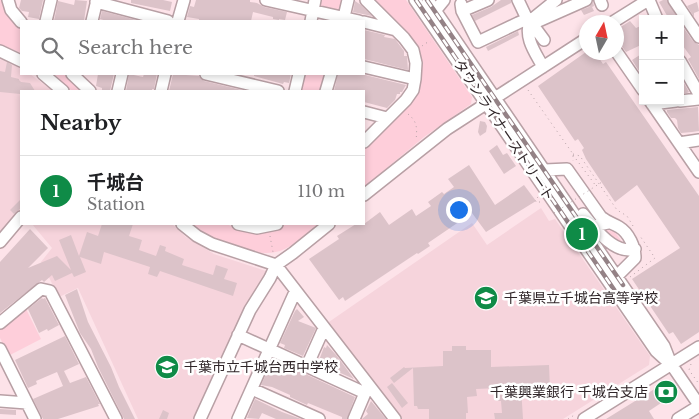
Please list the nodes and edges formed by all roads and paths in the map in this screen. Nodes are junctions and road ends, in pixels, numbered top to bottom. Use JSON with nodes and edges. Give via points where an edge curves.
{"nodes":[{"id":1,"x":8,"y":0,"type":"edge"},
{"id":2,"x":51,"y":0,"type":"edge"},
{"id":3,"x":184,"y":0,"type":"edge"},
{"id":4,"x":266,"y":0,"type":"edge"},
{"id":5,"x":348,"y":0,"type":"edge"},
{"id":6,"x":366,"y":0,"type":"edge"},
{"id":7,"x":415,"y":0,"type":"edge"},
{"id":8,"x":428,"y":0,"type":"edge"},
{"id":9,"x":444,"y":0,"type":"edge"},
{"id":10,"x":488,"y":0,"type":"edge"},
{"id":11,"x":518,"y":0,"type":"edge"},
{"id":12,"x":556,"y":0,"type":"edge"},
{"id":13,"x":586,"y":0,"type":"edge"},
{"id":14,"x":649,"y":0,"type":"edge"},
{"id":15,"x":674,"y":0,"type":"edge"},
{"id":16,"x":97,"y":1,"type":"edge"},
{"id":17,"x":313,"y":11,"type":"edge"},
{"id":18,"x":435,"y":11,"type":"junction"},
{"id":19,"x":624,"y":15,"type":"edge"},
{"id":20,"x":655,"y":15,"type":"edge"},
{"id":21,"x":136,"y":17,"type":"edge"},
{"id":22,"x":46,"y":20,"type":"edge"},
{"id":23,"x":92,"y":20,"type":"edge"},
{"id":24,"x":160,"y":20,"type":"edge"},
{"id":25,"x":178,"y":20,"type":"edge"},
{"id":26,"x":343,"y":20,"type":"edge"},
{"id":27,"x":20,"y":21,"type":"edge"},
{"id":28,"x":365,"y":22,"type":"edge"},
{"id":29,"x":530,"y":22,"type":"junction"},
{"id":30,"x":695,"y":23,"type":"edge"},
{"id":31,"x":396,"y":30,"type":"junction"},
{"id":32,"x":699,"y":36,"type":"edge"},
{"id":33,"x":544,"y":40,"type":"dead end"},
{"id":34,"x":434,"y":42,"type":"dead end"},
{"id":35,"x":579,"y":44,"type":"edge"},
{"id":36,"x":420,"y":48,"type":"dead end"},
{"id":37,"x":0,"y":52,"type":"edge"},
{"id":38,"x":622,"y":60,"type":"edge"},
{"id":39,"x":20,"y":61,"type":"edge"},
{"id":40,"x":365,"y":67,"type":"edge"},
{"id":41,"x":544,"y":67,"type":"junction"},
{"id":42,"x":684,"y":68,"type":"edge"},
{"id":43,"x":44,"y":75,"type":"edge"},
{"id":44,"x":76,"y":75,"type":"edge"},
{"id":45,"x":122,"y":75,"type":"edge"},
{"id":46,"x":165,"y":75,"type":"edge"},
{"id":47,"x":210,"y":75,"type":"edge"},
{"id":48,"x":299,"y":75,"type":"edge"},
{"id":49,"x":331,"y":75,"type":"edge"},
{"id":50,"x":416,"y":79,"type":"junction"},
{"id":51,"x":639,"y":84,"type":"edge"},
{"id":52,"x":527,"y":87,"type":"dead end"},
{"id":53,"x":62,"y":90,"type":"edge"},
{"id":54,"x":89,"y":90,"type":"edge"},
{"id":55,"x":118,"y":90,"type":"edge"},
{"id":56,"x":161,"y":90,"type":"edge"},
{"id":57,"x":274,"y":90,"type":"edge"},
{"id":58,"x":295,"y":90,"type":"edge"},
{"id":59,"x":326,"y":90,"type":"edge"},
{"id":60,"x":699,"y":94,"type":"edge"},
{"id":61,"x":699,"y":99,"type":"edge"},
{"id":62,"x":491,"y":100,"type":"junction"},
{"id":63,"x":684,"y":101,"type":"edge"},
{"id":64,"x":653,"y":105,"type":"edge"},
{"id":65,"x":365,"y":112,"type":"edge"},
{"id":66,"x":406,"y":112,"type":"dead end"},
{"id":67,"x":387,"y":118,"type":"junction"},
{"id":68,"x":699,"y":140,"type":"edge"},
{"id":69,"x":365,"y":141,"type":"edge"},
{"id":70,"x":679,"y":142,"type":"junction"},
{"id":71,"x":416,"y":144,"type":"dead end"},
{"id":72,"x":573,"y":154,"type":"junction"},
{"id":73,"x":572,"y":160,"type":"dead end"},
{"id":74,"x":564,"y":169,"type":"junction"},
{"id":75,"x":545,"y":170,"type":"junction"},
{"id":76,"x":699,"y":172,"type":"edge"},
{"id":77,"x":602,"y":182,"type":"dead end"},
{"id":78,"x":596,"y":186,"type":"junction"},
{"id":79,"x":365,"y":194,"type":"edge"},
{"id":80,"x":550,"y":206,"type":"dead end"},
{"id":81,"x":20,"y":219,"type":"edge"},
{"id":82,"x":608,"y":223,"type":"junction"},
{"id":83,"x":183,"y":225,"type":"edge"},
{"id":84,"x":242,"y":225,"type":"edge"},
{"id":85,"x":328,"y":225,"type":"edge"},
{"id":86,"x":593,"y":226,"type":"junction"},
{"id":87,"x":269,"y":227,"type":"edge"},
{"id":88,"x":0,"y":242,"type":"edge"},
{"id":89,"x":635,"y":249,"type":"junction"},
{"id":90,"x":272,"y":252,"type":"dead end"},
{"id":91,"x":276,"y":265,"type":"junction"},
{"id":92,"x":617,"y":276,"type":"junction"},
{"id":93,"x":295,"y":292,"type":"junction"},
{"id":94,"x":0,"y":323,"type":"edge"},
{"id":95,"x":324,"y":328,"type":"junction"},
{"id":96,"x":238,"y":336,"type":"junction"},
{"id":97,"x":699,"y":347,"type":"edge"},
{"id":98,"x":0,"y":349,"type":"edge"},
{"id":99,"x":270,"y":350,"type":"junction"},
{"id":100,"x":691,"y":363,"type":"dead end"},
{"id":101,"x":671,"y":364,"type":"junction"},
{"id":102,"x":307,"y":366,"type":"junction"},
{"id":103,"x":0,"y":375,"type":"edge"},
{"id":104,"x":13,"y":376,"type":"junction"},
{"id":105,"x":699,"y":384,"type":"edge"},
{"id":106,"x":252,"y":389,"type":"junction"},
{"id":107,"x":367,"y":389,"type":"junction"},
{"id":108,"x":0,"y":401,"type":"edge"},
{"id":109,"x":27,"y":403,"type":"junction"},
{"id":110,"x":699,"y":406,"type":"edge"},
{"id":111,"x":580,"y":417,"type":"edge"},
{"id":112,"x":204,"y":418,"type":"edge"},
{"id":113,"x":35,"y":419,"type":"edge"},
{"id":114,"x":116,"y":419,"type":"edge"},
{"id":115,"x":238,"y":419,"type":"edge"},
{"id":116,"x":319,"y":419,"type":"edge"},
{"id":117,"x":354,"y":419,"type":"edge"},
{"id":118,"x":395,"y":419,"type":"edge"},
{"id":119,"x":568,"y":419,"type":"edge"},
{"id":120,"x":678,"y":419,"type":"edge"}],
"edges":[{"from":1,"to":27,"type":"street"},
{"from":2,"to":22,"type":"street"},
{"from":3,"to":25,"type":"street"},
{"from":4,"to":17,"type":"street"},
{"from":5,"to":26,"type":"street"},
{"from":6,"to":31,"type":"street"},
{"from":7,"to":62,"type":"street","name":"タウンライナーストリート"},
{"from":8,"to":18,"type":"street","name":"タウンライナーストリート"},
{"from":9,"to":18,"type":"street"},
{"from":10,"to":29,"type":"street","via":[[462,8],[478,42],[518,23]]},
{"from":11,"to":29,"type":"street"},
{"from":12,"to":29,"type":"street"},
{"from":13,"to":29,"type":"street"},
{"from":14,"to":19,"type":"street"},
{"from":14,"to":20,"type":"street"},
{"from":15,"to":30,"type":"street"},
{"from":16,"to":21,"type":"street"},
{"from":16,"to":23,"type":"street"},
{"from":17,"to":26,"type":"street"},
{"from":18,"to":62,"type":"street","name":"タウンライナーストリート"},
{"from":21,"to":24,"type":"street"},
{"from":28,"to":31,"type":"street"},
{"from":29,"to":33,"type":"street"},
{"from":29,"to":41,"type":"street","via":[[529,40]]},
{"from":30,"to":32,"type":"street"},
{"from":31,"to":50,"type":"street","via":[[413,50]]},
{"from":34,"to":36,"type":"path","via":[[426,42]]},
{"from":35,"to":41,"type":"street"},
{"from":37,"to":39,"type":"street"},
{"from":38,"to":51,"type":"street"},
{"from":40,"to":50,"type":"street"},
{"from":41,"to":62,"type":"street"},
{"from":42,"to":60,"type":"street"},
{"from":43,"to":53,"type":"street"},
{"from":44,"to":54,"type":"street"},
{"from":45,"to":55,"type":"street"},
{"from":46,"to":56,"type":"street"},
{"from":47,"to":57,"type":"street"},
{"from":48,"to":58,"type":"street"},
{"from":49,"to":59,"type":"street"},
{"from":50,"to":67,"type":"street","via":[[406,100]]},
{"from":52,"to":72,"type":"path"},
{"from":61,"to":63,"type":"street"},
{"from":62,"to":75,"type":"street","name":"タウンライナーストリート"},
{"from":62,"to":79,"type":"street","via":[[447,129]]},
{"from":62,"to":101,"type":"street","name":"タウンライナーストリート","via":[[656,351]]},
{"from":64,"to":70,"type":"street"},
{"from":65,"to":67,"type":"street"},
{"from":66,"to":71,"type":"path","via":[[417,126]]},
{"from":67,"to":69,"type":"street"},
{"from":68,"to":70,"type":"street"},
{"from":70,"to":76,"type":"street"},
{"from":72,"to":73,"type":"path"},
{"from":72,"to":78,"type":"path","bridge":true},
{"from":74,"to":75,"type":"street"},
{"from":74,"to":82,"type":"street"},
{"from":74,"to":86,"type":"street","via":[[563,187]]},
{"from":75,"to":92,"type":"street","name":"タウンライナーストリート"},
{"from":77,"to":78,"type":"path","bridge":true},
{"from":78,"to":80,"type":"path","bridge":true,"via":[[555,214]]},
{"from":81,"to":88,"type":"street"},
{"from":82,"to":86,"type":"street"},
{"from":82,"to":89,"type":"street","via":[[620,227]]},
{"from":83,"to":91,"type":"street","via":[[212,244]]},
{"from":84,"to":87,"type":"street"},
{"from":85,"to":91,"type":"street"},
{"from":86,"to":89,"type":"street","via":[[620,249]]},
{"from":87,"to":90,"type":"path"},
{"from":89,"to":92,"type":"street","via":[[635,258]]},
{"from":91,"to":93,"type":"street"},
{"from":91,"to":96,"type":"street"},
{"from":92,"to":101,"type":"street","name":"タウンライナーストリート","via":[[664,346]]},
{"from":93,"to":95,"type":"street"},
{"from":93,"to":99,"type":"street"},
{"from":94,"to":114,"type":"street","via":[[41,289],[50,291]]},
{"from":95,"to":102,"type":"street"},
{"from":95,"to":107,"type":"street"},
{"from":96,"to":99,"type":"street"},
{"from":96,"to":112,"type":"street"},
{"from":97,"to":101,"type":"street"},
{"from":98,"to":104,"type":"street"},
{"from":99,"to":102,"type":"street"},
{"from":99,"to":106,"type":"street"},
{"from":100,"to":105,"type":"path","via":[[689,370]]},
{"from":101,"to":110,"type":"street"},
{"from":101,"to":111,"type":"street"},
{"from":102,"to":107,"type":"street"},
{"from":103,"to":104,"type":"street"},
{"from":104,"to":109,"type":"street"},
{"from":106,"to":115,"type":"street"},
{"from":106,"to":116,"type":"street"},
{"from":107,"to":117,"type":"street"},
{"from":107,"to":118,"type":"street"},
{"from":108,"to":109,"type":"street"},
{"from":109,"to":113,"type":"street"},
{"from":110,"to":120,"type":"street"},
{"from":111,"to":119,"type":"path"}]}
